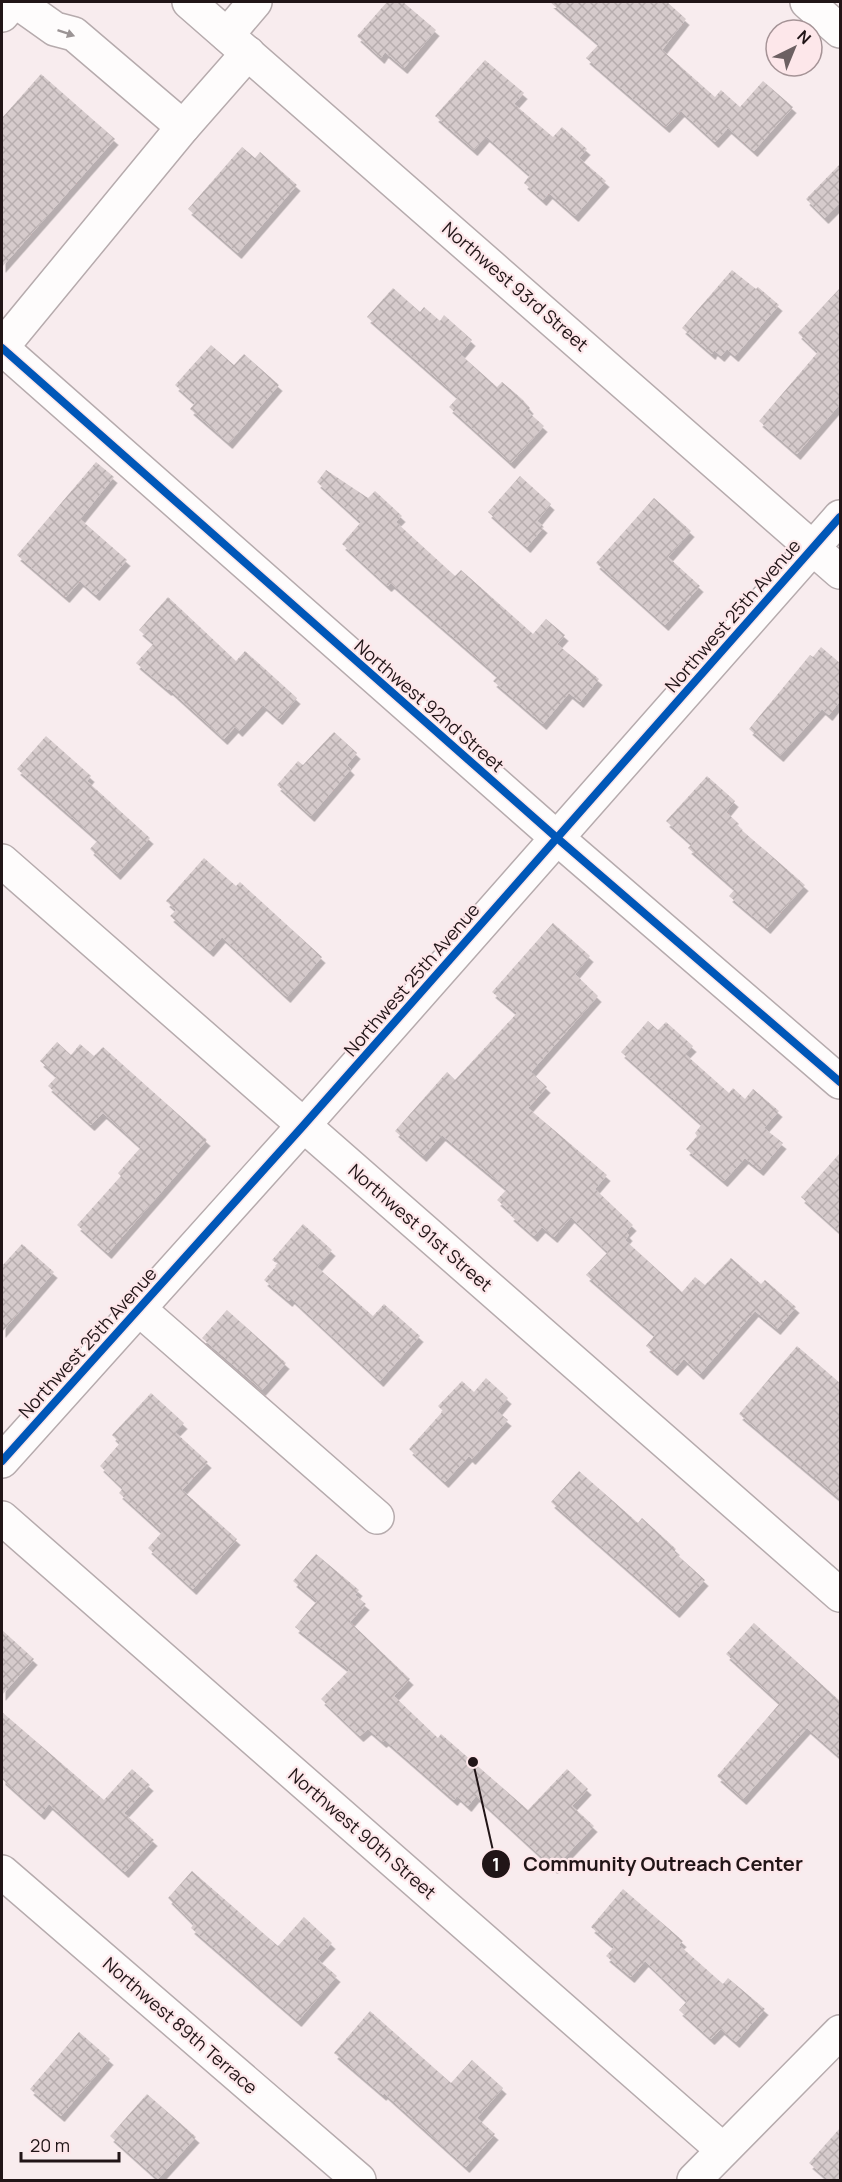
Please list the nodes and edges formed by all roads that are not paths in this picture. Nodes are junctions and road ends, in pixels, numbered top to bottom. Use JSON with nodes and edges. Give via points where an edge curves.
{"nodes":[{"id":1,"x":15,"y":2,"type":"edge"},
{"id":2,"x":189,"y":2,"type":"edge"},
{"id":3,"x":255,"y":2,"type":"edge"},
{"id":4,"x":807,"y":2,"type":"edge"},
{"id":5,"x":2,"y":15,"type":"edge"},
{"id":6,"x":840,"y":31,"type":"edge"},
{"id":7,"x":237,"y":44,"type":"junction"},
{"id":8,"x":183,"y":127,"type":"junction"},
{"id":9,"x":2,"y":347,"type":"edge"},
{"id":10,"x":840,"y":517,"type":"edge"},
{"id":11,"x":813,"y":548,"type":"junction"},
{"id":12,"x":840,"y":572,"type":"edge"},
{"id":13,"x":557,"y":838,"type":"junction"},
{"id":14,"x":2,"y":861,"type":"edge"},
{"id":15,"x":840,"y":1082,"type":"edge"},
{"id":16,"x":303,"y":1126,"type":"junction"},
{"id":17,"x":139,"y":1309,"type":"junction"},
{"id":18,"x":2,"y":1461,"type":"edge"},
{"id":19,"x":377,"y":1517,"type":"dead end"},
{"id":20,"x":2,"y":1518,"type":"edge"},
{"id":21,"x":840,"y":1594,"type":"edge"},
{"id":22,"x":2,"y":1872,"type":"edge"},
{"id":23,"x":840,"y":2033,"type":"edge"},
{"id":24,"x":723,"y":2150,"type":"junction"},
{"id":25,"x":359,"y":2181,"type":"edge"},
{"id":26,"x":694,"y":2181,"type":"edge"}],
"edges":[{"from":1,"to":5,"type":"street"},
{"from":1,"to":8,"type":"street","one_way":true,"via":[[55,29],[74,34]]},
{"from":2,"to":7,"type":"street","name":"Northwest 93rd Street"},
{"from":3,"to":7,"type":"street"},
{"from":4,"to":6,"type":"street"},
{"from":7,"to":8,"type":"street"},
{"from":7,"to":11,"type":"street","name":"Northwest 93rd Street"},
{"from":8,"to":9,"type":"street"},
{"from":9,"to":13,"type":"street","name":"Northwest 92nd Street"},
{"from":10,"to":11,"type":"street","name":"Northwest 25th Avenue"},
{"from":11,"to":12,"type":"street","name":"Northwest 93rd Street"},
{"from":11,"to":13,"type":"street","name":"Northwest 25th Avenue"},
{"from":13,"to":15,"type":"street","name":"Northwest 92nd Street"},
{"from":13,"to":16,"type":"street","name":"Northwest 25th Avenue"},
{"from":14,"to":16,"type":"street","name":"Northwest 91st Street"},
{"from":16,"to":17,"type":"street","name":"Northwest 25th Avenue"},
{"from":16,"to":21,"type":"street","name":"Northwest 91st Street"},
{"from":17,"to":18,"type":"street","name":"Northwest 25th Avenue"},
{"from":17,"to":19,"type":"street"},
{"from":20,"to":24,"type":"street","name":"Northwest 90th Street"},
{"from":22,"to":25,"type":"street","name":"Northwest 89th Terrace"},
{"from":23,"to":24,"type":"street"},
{"from":24,"to":26,"type":"street"}]}
